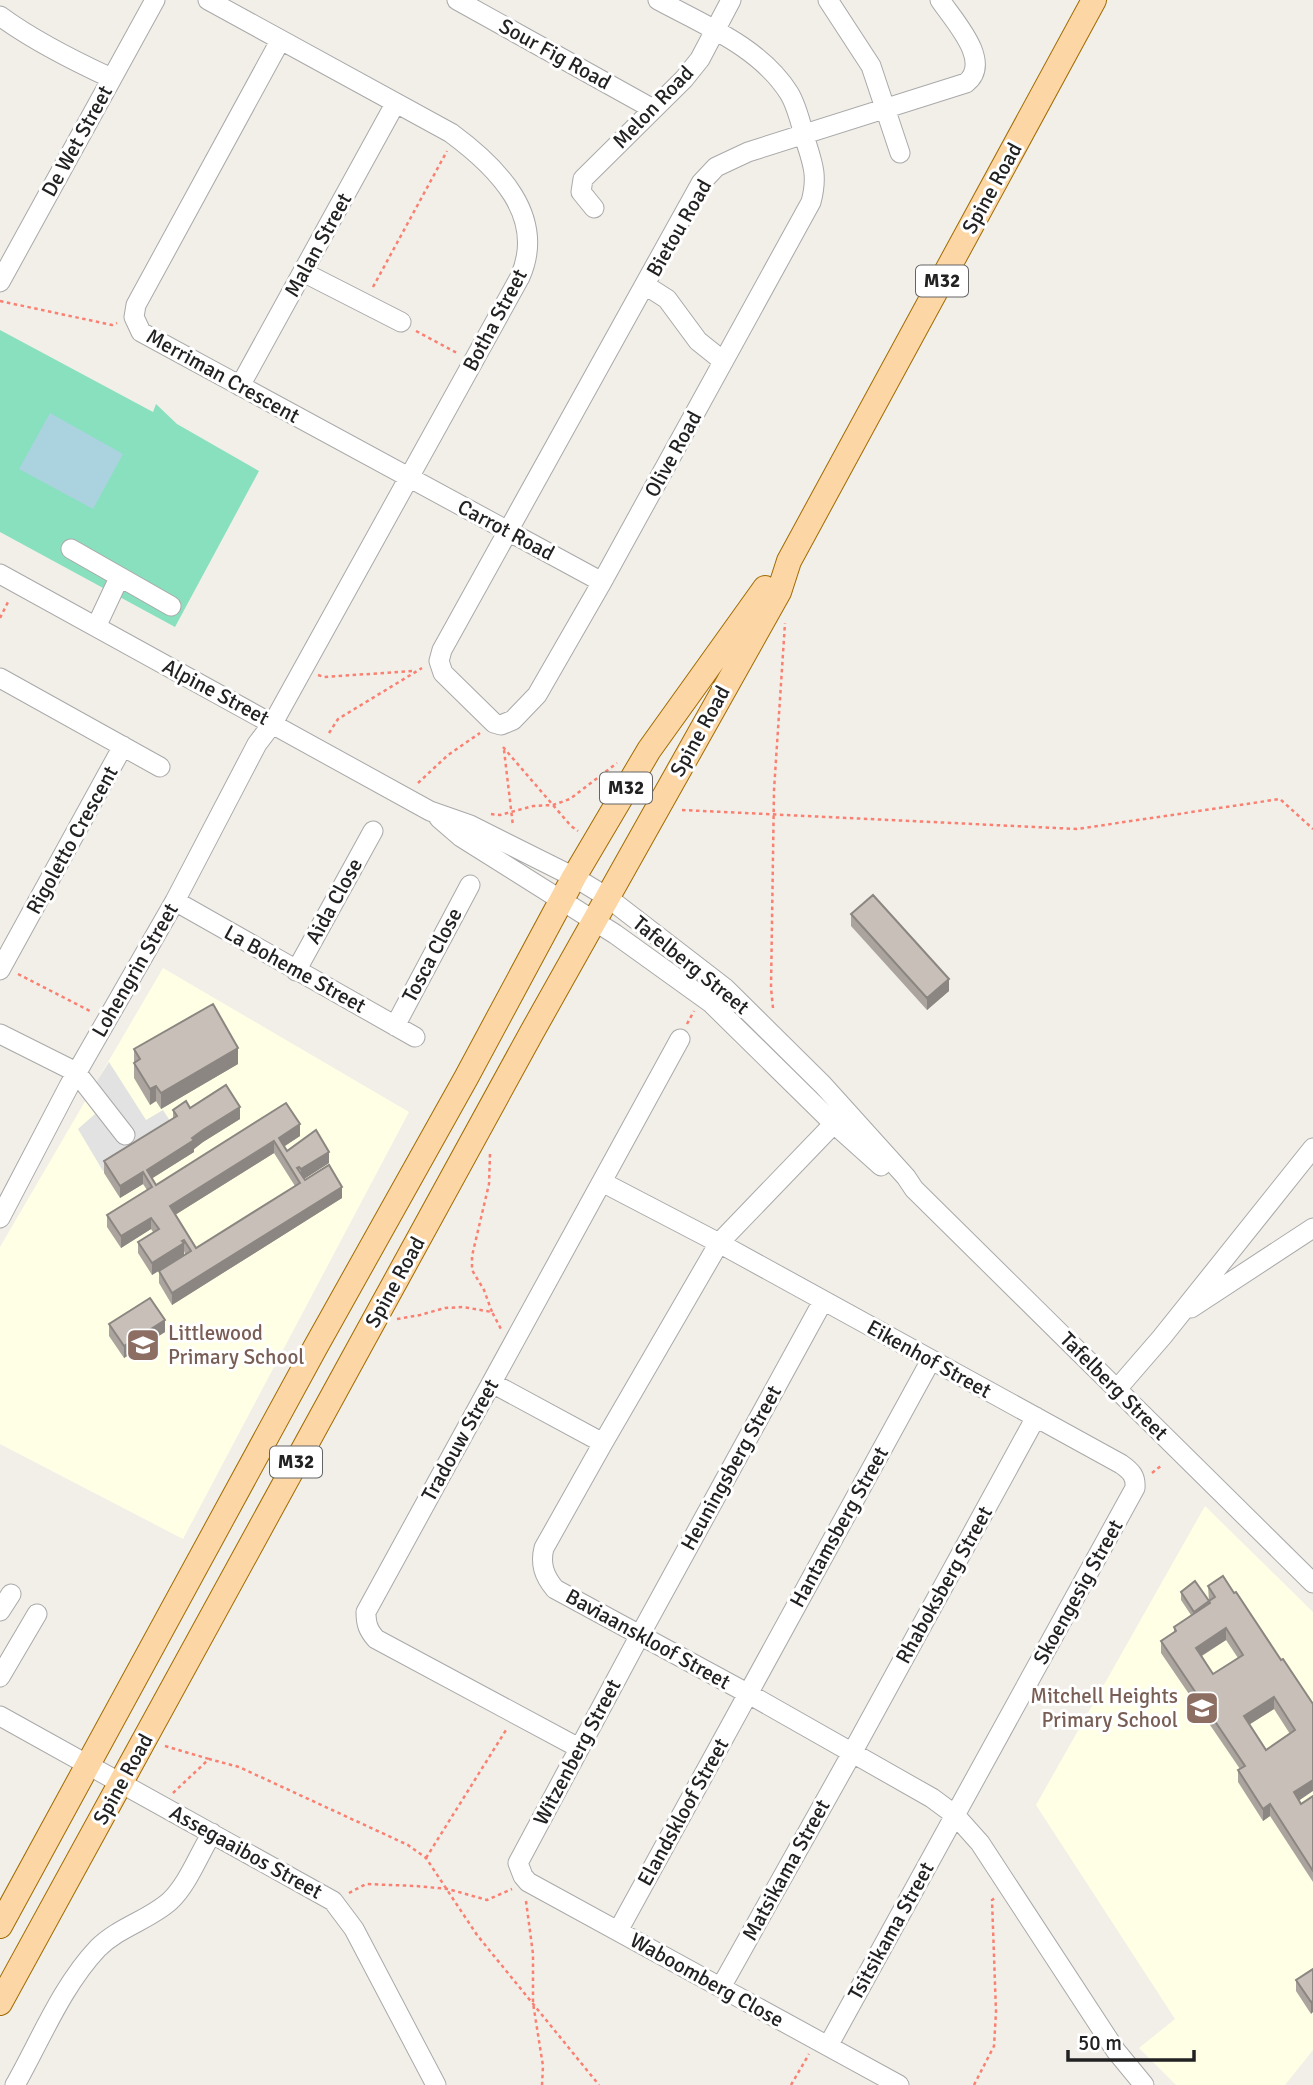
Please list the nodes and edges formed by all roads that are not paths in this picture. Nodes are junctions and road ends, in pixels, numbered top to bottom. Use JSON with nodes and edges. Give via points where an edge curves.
{"nodes":[{"id":1,"x":155,"y":0,"type":"edge"},
{"id":2,"x":208,"y":0,"type":"edge"},
{"id":3,"x":457,"y":0,"type":"edge"},
{"id":4,"x":658,"y":0,"type":"edge"},
{"id":5,"x":731,"y":0,"type":"edge"},
{"id":6,"x":828,"y":0,"type":"edge"},
{"id":7,"x":940,"y":0,"type":"edge"},
{"id":8,"x":1094,"y":0,"type":"edge"},
{"id":9,"x":0,"y":16,"type":"edge"},
{"id":10,"x":714,"y":31,"type":"junction"},
{"id":11,"x":280,"y":41,"type":"junction"},
{"id":12,"x":111,"y":78,"type":"junction"},
{"id":13,"x":395,"y":104,"type":"junction"},
{"id":14,"x":885,"y":107,"type":"junction"},
{"id":15,"x":653,"y":109,"type":"junction"},
{"id":16,"x":804,"y":133,"type":"junction"},
{"id":17,"x":900,"y":153,"type":"dead end"},
{"id":18,"x":594,"y":208,"type":"dead end"},
{"id":19,"x":303,"y":272,"type":"junction"},
{"id":20,"x":0,"y":280,"type":"edge"},
{"id":21,"x":645,"y":285,"type":"junction"},
{"id":22,"x":401,"y":322,"type":"road end"},
{"id":23,"x":723,"y":361,"type":"junction"},
{"id":24,"x":240,"y":386,"type":"junction"},
{"id":25,"x":409,"y":479,"type":"junction"},
{"id":26,"x":507,"y":530,"type":"junction"},
{"id":27,"x":71,"y":549,"type":"dead end"},
{"id":28,"x":789,"y":561,"type":"junction"},
{"id":29,"x":0,"y":575,"type":"edge"},
{"id":30,"x":119,"y":578,"type":"junction"},
{"id":31,"x":603,"y":582,"type":"junction"},
{"id":32,"x":172,"y":606,"type":"dead end"},
{"id":33,"x":96,"y":627,"type":"junction"},
{"id":34,"x":0,"y":678,"type":"edge"},
{"id":35,"x":273,"y":723,"type":"junction"},
{"id":36,"x":124,"y":746,"type":"junction"},
{"id":37,"x":160,"y":767,"type":"dead end"},
{"id":38,"x":430,"y":811,"type":"junction"},
{"id":39,"x":373,"y":831,"type":"dead end"},
{"id":40,"x":574,"y":877,"type":"junction"},
{"id":41,"x":470,"y":885,"type":"dead end"},
{"id":42,"x":607,"y":897,"type":"junction"},
{"id":43,"x":175,"y":901,"type":"junction"},
{"id":44,"x":562,"y":901,"type":"junction"},
{"id":45,"x":594,"y":921,"type":"junction"},
{"id":46,"x":4,"y":970,"type":"edge"},
{"id":47,"x":296,"y":971,"type":"junction"},
{"id":48,"x":395,"y":1026,"type":"junction"},
{"id":49,"x":683,"y":1032,"type":"road end"},
{"id":50,"x":0,"y":1034,"type":"edge"},
{"id":51,"x":415,"y":1037,"type":"dead end"},
{"id":52,"x":76,"y":1072,"type":"junction"},
{"id":53,"x":839,"y":1117,"type":"junction"},
{"id":54,"x":125,"y":1135,"type":"dead end"},
{"id":55,"x":1313,"y":1148,"type":"edge"},
{"id":56,"x":602,"y":1182,"type":"junction"},
{"id":57,"x":0,"y":1219,"type":"edge"},
{"id":58,"x":1313,"y":1228,"type":"edge"},
{"id":59,"x":719,"y":1243,"type":"junction"},
{"id":60,"x":823,"y":1301,"type":"junction"},
{"id":61,"x":1179,"y":1316,"type":"junction"},
{"id":62,"x":931,"y":1360,"type":"junction"},
{"id":63,"x":492,"y":1383,"type":"junction"},
{"id":64,"x":1117,"y":1389,"type":"junction"},
{"id":65,"x":1036,"y":1417,"type":"junction"},
{"id":66,"x":603,"y":1443,"type":"junction"},
{"id":67,"x":1136,"y":1479,"type":"joint"},
{"id":68,"x":1313,"y":1583,"type":"edge"},
{"id":69,"x":11,"y":1594,"type":"dead end"},
{"id":70,"x":0,"y":1611,"type":"edge"},
{"id":71,"x":37,"y":1614,"type":"dead end"},
{"id":72,"x":640,"y":1635,"type":"junction"},
{"id":73,"x":0,"y":1676,"type":"edge"},
{"id":74,"x":747,"y":1693,"type":"junction"},
{"id":75,"x":0,"y":1716,"type":"edge"},
{"id":76,"x":579,"y":1748,"type":"junction"},
{"id":77,"x":852,"y":1754,"type":"junction"},
{"id":78,"x":88,"y":1765,"type":"junction"},
{"id":79,"x":121,"y":1783,"type":"junction"},
{"id":80,"x":955,"y":1815,"type":"junction"},
{"id":81,"x":212,"y":1833,"type":"junction"},
{"id":82,"x":519,"y":1878,"type":"joint"},
{"id":83,"x":0,"y":1926,"type":"edge"},
{"id":84,"x":618,"y":1931,"type":"junction"},
{"id":85,"x":720,"y":1987,"type":"junction"},
{"id":86,"x":0,"y":2003,"type":"edge"},
{"id":87,"x":821,"y":2042,"type":"junction"},
{"id":88,"x":15,"y":2085,"type":"edge"},
{"id":89,"x":436,"y":2085,"type":"edge"},
{"id":90,"x":899,"y":2085,"type":"edge"},
{"id":91,"x":1144,"y":2085,"type":"edge"}],
"edges":[{"from":1,"to":12,"type":"street","name":"De Wet Street"},
{"from":2,"to":11,"type":"street","name":"Botha Street"},
{"from":3,"to":15,"type":"street","name":"Sour Fig Road"},
{"from":4,"to":10,"type":"street","name":"Olive Road"},
{"from":5,"to":10,"type":"street","name":"Melon Road"},
{"from":6,"to":14,"type":"street","via":[[871,66]]},
{"from":7,"to":14,"type":"street","name":"Bietou Road","via":[[976,57],[975,71],[966,83]]},
{"from":8,"to":28,"type":"main road","name":"Spine Road","number":"M32"},
{"from":9,"to":12,"type":"street"},
{"from":10,"to":15,"type":"street","name":"Melon Road","via":[[692,69]]},
{"from":10,"to":16,"type":"street","name":"Olive Road","via":[[754,54],[775,74],[791,96]]},
{"from":11,"to":13,"type":"street","name":"Botha Street"},
{"from":11,"to":24,"type":"street","name":"Merriman Crescent","via":[[136,305],[134,317],[141,332]]},
{"from":12,"to":20,"type":"street","name":"De Wet Street"},
{"from":13,"to":19,"type":"street","name":"Malan Street"},
{"from":13,"to":25,"type":"street","name":"Botha Street","via":[[451,133],[493,169],[522,208],[528,238],[520,277]]},
{"from":14,"to":16,"type":"street","name":"Bietou Road"},
{"from":14,"to":17,"type":"street"},
{"from":15,"to":18,"type":"street","name":"Melon Road","via":[[583,179],[581,192]]},
{"from":16,"to":21,"type":"street","name":"Bietou Road","via":[[716,167],[690,200]]},
{"from":16,"to":23,"type":"street","name":"Olive Road","via":[[815,170],[811,202]]},
{"from":19,"to":22,"type":"street"},
{"from":19,"to":24,"type":"street","name":"Malan Street"},
{"from":21,"to":23,"type":"street","via":[[667,299],[698,341]]},
{"from":21,"to":26,"type":"street","name":"Bietou Road"},
{"from":23,"to":31,"type":"street","name":"Olive Road"},
{"from":24,"to":25,"type":"street","name":"Merriman Crescent"},
{"from":25,"to":26,"type":"street","name":"Carrot Road"},
{"from":25,"to":35,"type":"street","name":"Botha Street"},
{"from":26,"to":31,"type":"street","name":"Carrot Road"},
{"from":26,"to":31,"type":"street","name":"Olive Road","via":[[439,662],[443,673],[497,724],[513,720],[537,695]]},
{"from":27,"to":30,"type":"street"},
{"from":28,"to":40,"type":"main road","name":"Spine Road","number":"M32","via":[[649,750]]},
{"from":28,"to":42,"type":"main road","name":"Spine Road","number":"M32","via":[[779,592]]},
{"from":29,"to":33,"type":"street","name":"Alpine Street"},
{"from":30,"to":32,"type":"street"},
{"from":30,"to":33,"type":"street"},
{"from":33,"to":35,"type":"street","name":"Alpine Street"},
{"from":34,"to":36,"type":"street","name":"Rigoletto Crescent"},
{"from":35,"to":38,"type":"street","name":"Alpine Street"},
{"from":35,"to":43,"type":"street","name":"Lohengrin Street","via":[[257,744]]},
{"from":36,"to":37,"type":"street","name":"Rigoletto Crescent"},
{"from":36,"to":46,"type":"street","name":"Rigoletto Crescent"},
{"from":38,"to":40,"type":"street","name":"Alpine Street","via":[[470,825]]},
{"from":38,"to":44,"type":"street","name":"Alpine Street","via":[[461,837]]},
{"from":39,"to":47,"type":"street","name":"Aida Close"},
{"from":40,"to":42,"type":"street","name":"Tafelberg Street"},
{"from":40,"to":44,"type":"main road","name":"Spine Road","number":"M32"},
{"from":41,"to":48,"type":"street","name":"Tosca Close"},
{"from":42,"to":45,"type":"main road","name":"Spine Road","number":"M32"},
{"from":42,"to":53,"type":"street","name":"Tafelberg Street","via":[[725,988],[823,1085]]},
{"from":43,"to":47,"type":"street","name":"La Boheme Street"},
{"from":43,"to":52,"type":"street","name":"Lohengrin Street"},
{"from":44,"to":45,"type":"street","name":"Tafelberg Street"},
{"from":44,"to":78,"type":"main road","name":"Spine Road","number":"M32"},
{"from":45,"to":53,"type":"street","name":"Tafelberg Street","via":[[711,1003]]},
{"from":45,"to":79,"type":"main road","name":"Spine Road","number":"M32"},
{"from":47,"to":48,"type":"street","name":"La Boheme Street"},
{"from":48,"to":51,"type":"street","name":"La Boheme Street"},
{"from":49,"to":56,"type":"street","name":"Tradouw Street"},
{"from":50,"to":52,"type":"street"},
{"from":52,"to":54,"type":"street"},
{"from":52,"to":57,"type":"street","name":"Lohengrin Street"},
{"from":53,"to":59,"type":"street","name":"Baviaanskloof Street"},
{"from":53,"to":64,"type":"street","name":"Tafelberg Street","via":[[900,1183],[914,1189]]},
{"from":55,"to":61,"type":"street"},
{"from":56,"to":59,"type":"street","name":"Eikenhof Street"},
{"from":56,"to":63,"type":"street","name":"Tradouw Street"},
{"from":58,"to":61,"type":"street"},
{"from":59,"to":60,"type":"street","name":"Eikenhof Street"},
{"from":59,"to":66,"type":"street","name":"Baviaanskloof Street"},
{"from":60,"to":62,"type":"street","name":"Eikenhof Street"},
{"from":60,"to":72,"type":"street","name":"Heuningsberg Street"},
{"from":61,"to":64,"type":"street"},
{"from":62,"to":65,"type":"street","name":"Eikenhof Street"},
{"from":62,"to":74,"type":"street","name":"Hantamsberg Street"},
{"from":63,"to":66,"type":"street"},
{"from":63,"to":76,"type":"street","name":"Tradouw Street","via":[[366,1612],[366,1622],[376,1639]]},
{"from":64,"to":68,"type":"street","name":"Tafelberg Street"},
{"from":65,"to":67,"type":"street","name":"Eikenhof Street","via":[[1121,1464]]},
{"from":65,"to":77,"type":"street","name":"Rhaboksberg Street"},
{"from":66,"to":72,"type":"street","name":"Baviaanskloof Street","via":[[544,1548],[542,1567],[555,1588]]},
{"from":67,"to":80,"type":"street","name":"Skoengesig Street"},
{"from":69,"to":70,"type":"street"},
{"from":71,"to":73,"type":"street"},
{"from":72,"to":74,"type":"street","name":"Baviaanskloof Street"},
{"from":72,"to":76,"type":"street","name":"Witzenberg Street"},
{"from":74,"to":77,"type":"street","name":"Baviaanskloof Street"},
{"from":74,"to":84,"type":"street","name":"Elandskloof Street"},
{"from":75,"to":78,"type":"street","name":"Assegaaibos Street"},
{"from":76,"to":82,"type":"street","name":"Witzenberg Street","via":[[523,1851]]},
{"from":77,"to":80,"type":"street","name":"Baviaanskloof Street"},
{"from":77,"to":85,"type":"street","name":"Matsikama Street"},
{"from":78,"to":79,"type":"street","name":"Assegaaibos Street"},
{"from":78,"to":83,"type":"main road","name":"Spine Road","number":"M32"},
{"from":79,"to":81,"type":"street","name":"Assegaaibos Street"},
{"from":79,"to":86,"type":"main road","name":"Spine Road","number":"M32"},
{"from":80,"to":87,"type":"street","name":"Tsitsikama Street"},
{"from":80,"to":91,"type":"street","name":"Baviaanskloof Street","via":[[980,1843],[1116,2051]]},
{"from":81,"to":88,"type":"street","via":[[169,1902],[120,1931],[72,1980]]},
{"from":81,"to":89,"type":"street","name":"Assegaaibos Street","via":[[333,1900],[354,1929]]},
{"from":82,"to":84,"type":"street","name":"Waboomberg Close"},
{"from":84,"to":85,"type":"street","name":"Waboomberg Close"},
{"from":85,"to":87,"type":"street","name":"Waboomberg Close"},
{"from":87,"to":90,"type":"street","name":"Waboomberg Close"}]}
